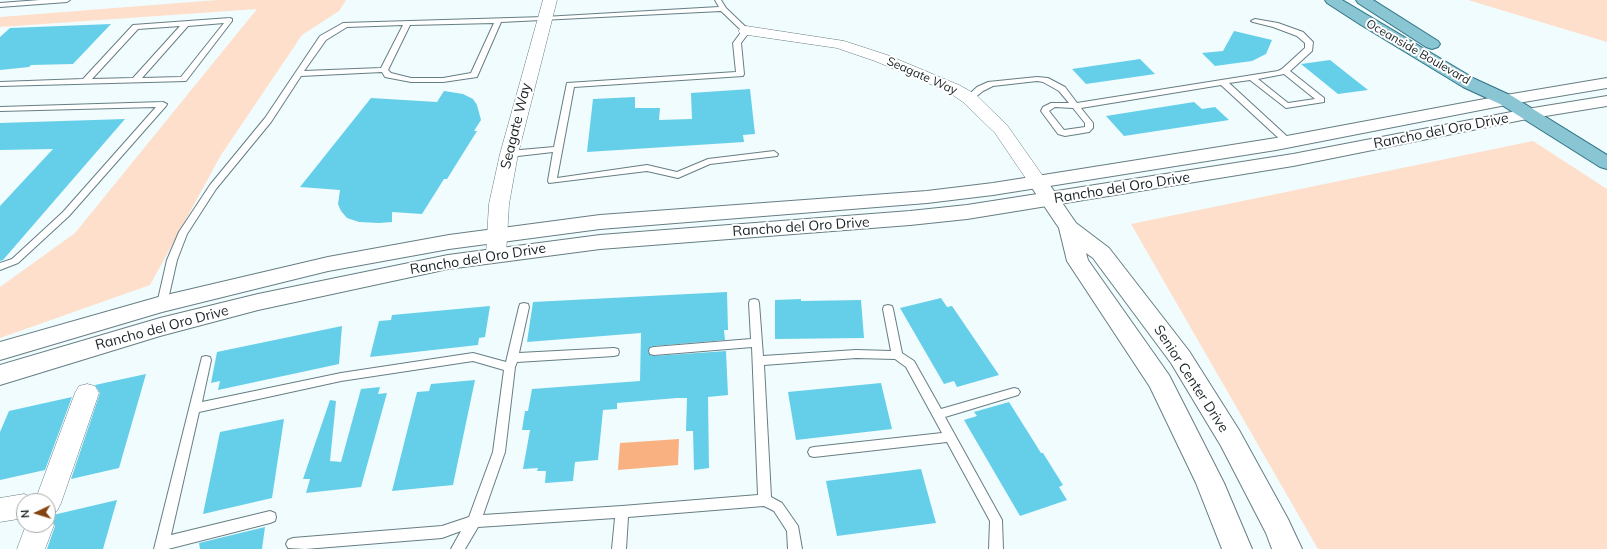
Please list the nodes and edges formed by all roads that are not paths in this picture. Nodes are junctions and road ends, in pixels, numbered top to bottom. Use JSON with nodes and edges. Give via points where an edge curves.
{"nodes":[{"id":1,"x":67,"y":0,"type":"edge"},
{"id":2,"x":550,"y":0,"type":"edge"},
{"id":3,"x":718,"y":0,"type":"edge"},
{"id":4,"x":1332,"y":0,"type":"edge"},
{"id":5,"x":1363,"y":0,"type":"edge"},
{"id":6,"x":0,"y":5,"type":"edge"},
{"id":7,"x":723,"y":9,"type":"junction"},
{"id":8,"x":544,"y":19,"type":"junction"},
{"id":9,"x":499,"y":20,"type":"junction"},
{"id":10,"x":1255,"y":21,"type":"dead end"},
{"id":11,"x":408,"y":23,"type":"junction"},
{"id":12,"x":186,"y":24,"type":"junction"},
{"id":13,"x":746,"y":31,"type":"junction"},
{"id":14,"x":384,"y":70,"type":"junction"},
{"id":15,"x":1285,"y":71,"type":"junction"},
{"id":16,"x":298,"y":74,"type":"junction"},
{"id":17,"x":1252,"y":78,"type":"junction"},
{"id":18,"x":135,"y":81,"type":"junction"},
{"id":19,"x":85,"y":82,"type":"junction"},
{"id":20,"x":1223,"y":82,"type":"junction"},
{"id":21,"x":1607,"y":83,"type":"edge"},
{"id":22,"x":0,"y":84,"type":"edge"},
{"id":23,"x":969,"y":98,"type":"junction"},
{"id":24,"x":1506,"y":100,"type":"junction"},
{"id":25,"x":1607,"y":101,"type":"edge"},
{"id":26,"x":1075,"y":106,"type":"junction"},
{"id":27,"x":0,"y":109,"type":"edge"},
{"id":28,"x":1527,"y":114,"type":"junction"},
{"id":29,"x":1288,"y":142,"type":"junction"},
{"id":30,"x":558,"y":149,"type":"junction"},
{"id":31,"x":509,"y":154,"type":"junction"},
{"id":32,"x":774,"y":154,"type":"dead end"},
{"id":33,"x":1607,"y":163,"type":"edge"},
{"id":34,"x":1038,"y":182,"type":"junction"},
{"id":35,"x":1050,"y":199,"type":"junction"},
{"id":36,"x":1069,"y":228,"type":"junction"},
{"id":37,"x":496,"y":245,"type":"junction"},
{"id":38,"x":0,"y":267,"type":"edge"},
{"id":39,"x":754,"y":303,"type":"dead end"},
{"id":40,"x":162,"y":304,"type":"junction"},
{"id":41,"x":524,"y":307,"type":"dead end"},
{"id":42,"x":888,"y":309,"type":"dead end"},
{"id":43,"x":757,"y":344,"type":"junction"},
{"id":44,"x":0,"y":351,"type":"edge"},
{"id":45,"x":654,"y":351,"type":"dead end"},
{"id":46,"x":614,"y":352,"type":"dead end"},
{"id":47,"x":897,"y":355,"type":"junction"},
{"id":48,"x":206,"y":360,"type":"dead end"},
{"id":49,"x":758,"y":361,"type":"junction"},
{"id":50,"x":512,"y":363,"type":"junction"},
{"id":51,"x":0,"y":375,"type":"edge"},
{"id":52,"x":1014,"y":392,"type":"dead end"},
{"id":53,"x":87,"y":393,"type":"dead end"},
{"id":54,"x":195,"y":408,"type":"junction"},
{"id":55,"x":938,"y":414,"type":"junction"},
{"id":56,"x":951,"y":437,"type":"junction"},
{"id":57,"x":814,"y":452,"type":"dead end"},
{"id":58,"x":52,"y":493,"type":"edge"},
{"id":59,"x":765,"y":500,"type":"junction"},
{"id":60,"x":16,"y":507,"type":"edge"},
{"id":61,"x":0,"y":510,"type":"edge"},
{"id":62,"x":622,"y":512,"type":"junction"},
{"id":63,"x":270,"y":517,"type":"dead end"},
{"id":64,"x":474,"y":521,"type":"junction"},
{"id":65,"x":37,"y":533,"type":"edge"},
{"id":66,"x":293,"y":544,"type":"dead end"},
{"id":67,"x":162,"y":546,"type":"edge"},
{"id":68,"x":31,"y":549,"type":"edge"},
{"id":69,"x":458,"y":549,"type":"edge"},
{"id":70,"x":619,"y":549,"type":"edge"},
{"id":71,"x":795,"y":549,"type":"edge"},
{"id":72,"x":996,"y":549,"type":"edge"},
{"id":73,"x":1237,"y":549,"type":"edge"},
{"id":74,"x":1287,"y":549,"type":"edge"}],
"edges":[{"from":1,"to":6,"type":"lane"},
{"from":2,"to":8,"type":"street","name":"Seagate Way"},
{"from":3,"to":7,"type":"lane"},
{"from":4,"to":24,"type":"main road","name":"Oceanside Boulevard","via":[[1469,83]]},
{"from":5,"to":24,"type":"main road","name":"Oceanside Boulevard","via":[[1486,80]]},
{"from":7,"to":8,"type":"lane"},
{"from":7,"to":13,"type":"lane"},
{"from":8,"to":9,"type":"lane"},
{"from":8,"to":31,"type":"street","name":"Seagate Way"},
{"from":9,"to":11,"type":"lane"},
{"from":9,"to":14,"type":"lane","via":[[474,75],[443,80],[411,80],[388,75]]},
{"from":10,"to":15,"type":"lane","via":[[1300,34],[1309,42],[1309,49]]},
{"from":11,"to":14,"type":"lane"},
{"from":11,"to":16,"type":"lane","via":[[346,25],[323,38]]},
{"from":12,"to":18,"type":"lane"},
{"from":12,"to":18,"type":"lane","via":[[230,20],[183,80]]},
{"from":12,"to":19,"type":"lane","via":[[136,27]]},
{"from":13,"to":23,"type":"street","name":"Seagate Way","via":[[838,44],[881,58],[953,88]]},
{"from":13,"to":30,"type":"lane","via":[[737,43],[740,74],[570,85]]},
{"from":14,"to":16,"type":"lane"},
{"from":15,"to":17,"type":"lane"},
{"from":15,"to":17,"type":"lane","via":[[1321,100],[1286,106]]},
{"from":16,"to":40,"type":"lane","via":[[268,120],[213,187],[182,234],[172,260]]},
{"from":17,"to":20,"type":"lane"},
{"from":18,"to":19,"type":"lane"},
{"from":19,"to":22,"type":"lane"},
{"from":20,"to":26,"type":"lane"},
{"from":20,"to":29,"type":"lane"},
{"from":21,"to":24,"type":"main road","name":"Rancho del Oro Drive"},
{"from":23,"to":26,"type":"lane","via":[[991,84],[1037,79],[1058,87]]},
{"from":23,"to":34,"type":"street","name":"Seagate Way","via":[[1001,129]]},
{"from":24,"to":28,"type":"main road","name":"Oceanside Boulevard"},
{"from":24,"to":29,"type":"main road","name":"Rancho del Oro Drive"},
{"from":25,"to":28,"type":"main road","name":"Rancho del Oro Drive"},
{"from":26,"to":26,"type":"lane","via":[[1054,105],[1045,111],[1061,132],[1086,130],[1089,124]]},
{"from":27,"to":38,"type":"lane","via":[[163,104],[66,214],[15,261]]},
{"from":28,"to":33,"type":"main road","name":"Oceanside Boulevard"},
{"from":28,"to":35,"type":"main road","name":"Rancho del Oro Drive","via":[[1293,160]]},
{"from":29,"to":34,"type":"main road","name":"Rancho del Oro Drive"},
{"from":30,"to":31,"type":"lane"},
{"from":30,"to":32,"type":"lane","via":[[552,181],[647,168],[678,176],[708,162]]},
{"from":31,"to":37,"type":"street","name":"Seagate Way","via":[[501,192]]},
{"from":34,"to":35,"type":"main road","name":"Seagate Way"},
{"from":34,"to":37,"type":"main road","name":"Rancho del Oro Drive","via":[[927,197],[600,222]]},
{"from":35,"to":36,"type":"main road","name":"Senior Center Drive"},
{"from":35,"to":37,"type":"main road","name":"Rancho del Oro Drive","via":[[910,218],[608,242]]},
{"from":36,"to":73,"type":"main road","name":"Senior Center Drive","via":[[1078,261],[1160,382],[1210,483]]},
{"from":36,"to":74,"type":"main road","name":"Senior Center Drive","via":[[1101,253],[1180,357],[1230,438]]},
{"from":37,"to":40,"type":"main road","name":"Rancho del Oro Drive","via":[[328,264]]},
{"from":37,"to":51,"type":"main road","name":"Rancho del Oro Drive","via":[[433,265],[258,302],[160,327]]},
{"from":39,"to":43,"type":"lane"},
{"from":40,"to":44,"type":"main road","name":"Rancho del Oro Drive"},
{"from":41,"to":50,"type":"lane"},
{"from":42,"to":47,"type":"lane"},
{"from":43,"to":45,"type":"lane"},
{"from":43,"to":49,"type":"lane"},
{"from":46,"to":50,"type":"lane"},
{"from":47,"to":49,"type":"lane","via":[[856,354]]},
{"from":47,"to":55,"type":"lane","via":[[910,364]]},
{"from":48,"to":54,"type":"lane"},
{"from":49,"to":59,"type":"lane"},
{"from":50,"to":54,"type":"lane","via":[[473,357],[341,377]]},
{"from":50,"to":64,"type":"lane","via":[[499,452]]},
{"from":52,"to":55,"type":"lane"},
{"from":53,"to":58,"type":"street"},
{"from":54,"to":67,"type":"lane"},
{"from":55,"to":56,"type":"lane"},
{"from":56,"to":57,"type":"lane"},
{"from":56,"to":72,"type":"lane","via":[[996,520]]},
{"from":59,"to":62,"type":"lane"},
{"from":59,"to":71,"type":"lane","via":[[778,507],[793,530]]},
{"from":60,"to":61,"type":"street"},
{"from":62,"to":64,"type":"lane"},
{"from":62,"to":70,"type":"lane"},
{"from":63,"to":67,"type":"lane"},
{"from":64,"to":66,"type":"lane","via":[[442,532]]},
{"from":64,"to":69,"type":"lane"},
{"from":65,"to":68,"type":"street"}]}
